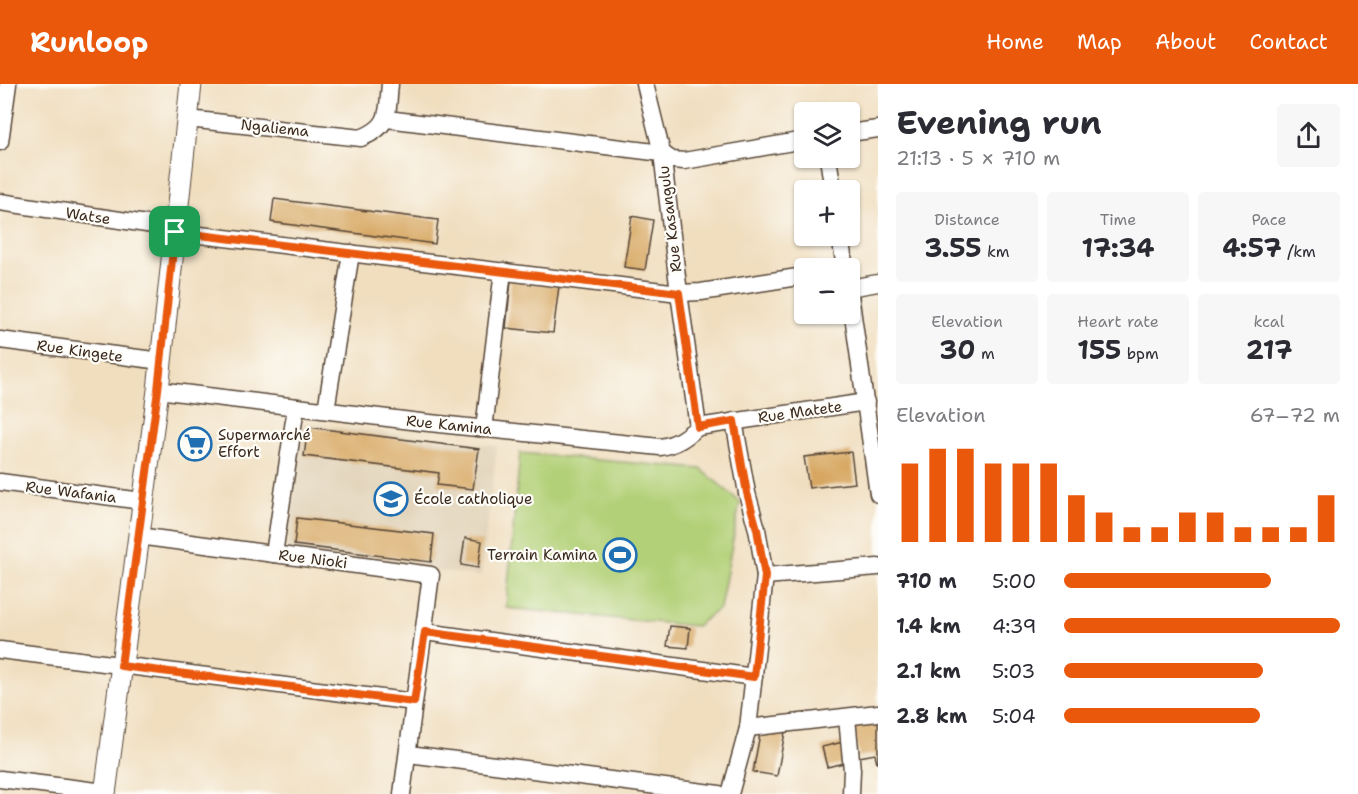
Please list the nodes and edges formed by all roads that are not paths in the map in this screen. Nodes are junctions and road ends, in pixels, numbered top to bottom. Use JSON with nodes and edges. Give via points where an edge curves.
{"nodes":[{"id":1,"x":8,"y":84,"type":"edge"},
{"id":2,"x":191,"y":84,"type":"edge"},
{"id":3,"x":390,"y":84,"type":"edge"},
{"id":4,"x":645,"y":84,"type":"edge"},
{"id":5,"x":188,"y":119,"type":"junction"},
{"id":6,"x":387,"y":119,"type":"junction"},
{"id":7,"x":878,"y":129,"type":"edge"},
{"id":8,"x":860,"y":131,"type":"edge"},
{"id":9,"x":0,"y":142,"type":"edge"},
{"id":10,"x":794,"y":142,"type":"edge"},
{"id":11,"x":662,"y":153,"type":"junction"},
{"id":12,"x":0,"y":202,"type":"edge"},
{"id":13,"x":175,"y":232,"type":"junction"},
{"id":14,"x":351,"y":253,"type":"junction"},
{"id":15,"x":503,"y":271,"type":"junction"},
{"id":16,"x":794,"y":278,"type":"edge"},
{"id":17,"x":878,"y":283,"type":"edge"},
{"id":18,"x":860,"y":285,"type":"edge"},
{"id":19,"x":679,"y":293,"type":"junction"},
{"id":20,"x":854,"y":324,"type":"edge"},
{"id":21,"x":0,"y":340,"type":"edge"},
{"id":22,"x":161,"y":361,"type":"junction"},
{"id":23,"x":158,"y":390,"type":"junction"},
{"id":24,"x":866,"y":402,"type":"junction"},
{"id":25,"x":296,"y":407,"type":"junction"},
{"id":26,"x":326,"y":410,"type":"junction"},
{"id":27,"x":873,"y":419,"type":"edge"},
{"id":28,"x":734,"y":421,"type":"junction"},
{"id":29,"x":698,"y":427,"type":"junction"},
{"id":30,"x":484,"y":429,"type":"junction"},
{"id":31,"x":0,"y":482,"type":"edge"},
{"id":32,"x":878,"y":494,"type":"edge"},
{"id":33,"x":142,"y":501,"type":"junction"},
{"id":34,"x":138,"y":536,"type":"junction"},
{"id":35,"x":274,"y":554,"type":"junction"},
{"id":36,"x":878,"y":567,"type":"edge"},
{"id":37,"x":765,"y":576,"type":"junction"},
{"id":38,"x":425,"y":632,"type":"junction"},
{"id":39,"x":0,"y":650,"type":"edge"},
{"id":40,"x":121,"y":666,"type":"junction"},
{"id":41,"x":754,"y":677,"type":"junction"},
{"id":42,"x":414,"y":702,"type":"junction"},
{"id":43,"x":878,"y":713,"type":"edge"},
{"id":44,"x":846,"y":718,"type":"junction"},
{"id":45,"x":748,"y":728,"type":"junction"},
{"id":46,"x":409,"y":754,"type":"junction"},
{"id":47,"x":0,"y":779,"type":"edge"},
{"id":48,"x":105,"y":793,"type":"edge"},
{"id":49,"x":402,"y":794,"type":"edge"},
{"id":50,"x":718,"y":794,"type":"edge"},
{"id":51,"x":730,"y":794,"type":"edge"},
{"id":52,"x":851,"y":794,"type":"edge"}],
"edges":[{"from":1,"to":9,"type":"street"},
{"from":2,"to":5,"type":"street"},
{"from":3,"to":6,"type":"street"},
{"from":4,"to":11,"type":"street","name":"Rue Kasangulu"},
{"from":5,"to":6,"type":"street","name":"Ngaliema","via":[[361,138],[375,132]]},
{"from":5,"to":13,"type":"street"},
{"from":6,"to":11,"type":"street"},
{"from":7,"to":8,"type":"street"},
{"from":10,"to":11,"type":"street","via":[[684,161],[672,160]]},
{"from":11,"to":19,"type":"street","name":"Rue Kasangulu"},
{"from":12,"to":13,"type":"street","name":"Watse","via":[[160,226]]},
{"from":13,"to":14,"type":"street","name":"Watse"},
{"from":13,"to":22,"type":"street"},
{"from":14,"to":15,"type":"street","name":"Watse"},
{"from":14,"to":26,"type":"street"},
{"from":15,"to":19,"type":"street","name":"Watse"},
{"from":15,"to":30,"type":"street"},
{"from":16,"to":19,"type":"street","name":"Watse"},
{"from":17,"to":18,"type":"street"},
{"from":19,"to":29,"type":"street","name":"Rue Kasangulu"},
{"from":20,"to":24,"type":"street"},
{"from":21,"to":22,"type":"street","name":"Rue Kingete"},
{"from":22,"to":23,"type":"street"},
{"from":23,"to":25,"type":"street","name":"Rue Kamina"},
{"from":23,"to":33,"type":"street"},
{"from":24,"to":27,"type":"street"},
{"from":24,"to":28,"type":"street","name":"Rue Matete"},
{"from":25,"to":26,"type":"street","name":"Rue Kamina"},
{"from":25,"to":35,"type":"street"},
{"from":26,"to":30,"type":"street","name":"Rue Kamina"},
{"from":27,"to":32,"type":"street"},
{"from":28,"to":29,"type":"street","name":"Rue Kamina"},
{"from":28,"to":37,"type":"street"},
{"from":29,"to":30,"type":"street","name":"Rue Kamina","via":[[671,446],[660,447]]},
{"from":31,"to":33,"type":"street","name":"Rue Wafania"},
{"from":33,"to":34,"type":"street"},
{"from":34,"to":35,"type":"street","name":"Rue Nioki"},
{"from":34,"to":40,"type":"street"},
{"from":35,"to":38,"type":"street","name":"Rue Nioki","via":[[431,575]]},
{"from":36,"to":37,"type":"street"},
{"from":37,"to":41,"type":"street"},
{"from":38,"to":41,"type":"street"},
{"from":38,"to":42,"type":"street"},
{"from":39,"to":40,"type":"street"},
{"from":40,"to":42,"type":"street"},
{"from":40,"to":48,"type":"street"},
{"from":41,"to":45,"type":"street"},
{"from":42,"to":46,"type":"street"},
{"from":43,"to":44,"type":"street"},
{"from":44,"to":45,"type":"street"},
{"from":44,"to":52,"type":"street"},
{"from":45,"to":51,"type":"street"},
{"from":46,"to":49,"type":"street"},
{"from":46,"to":50,"type":"street"},
{"from":47,"to":48,"type":"street"}]}
